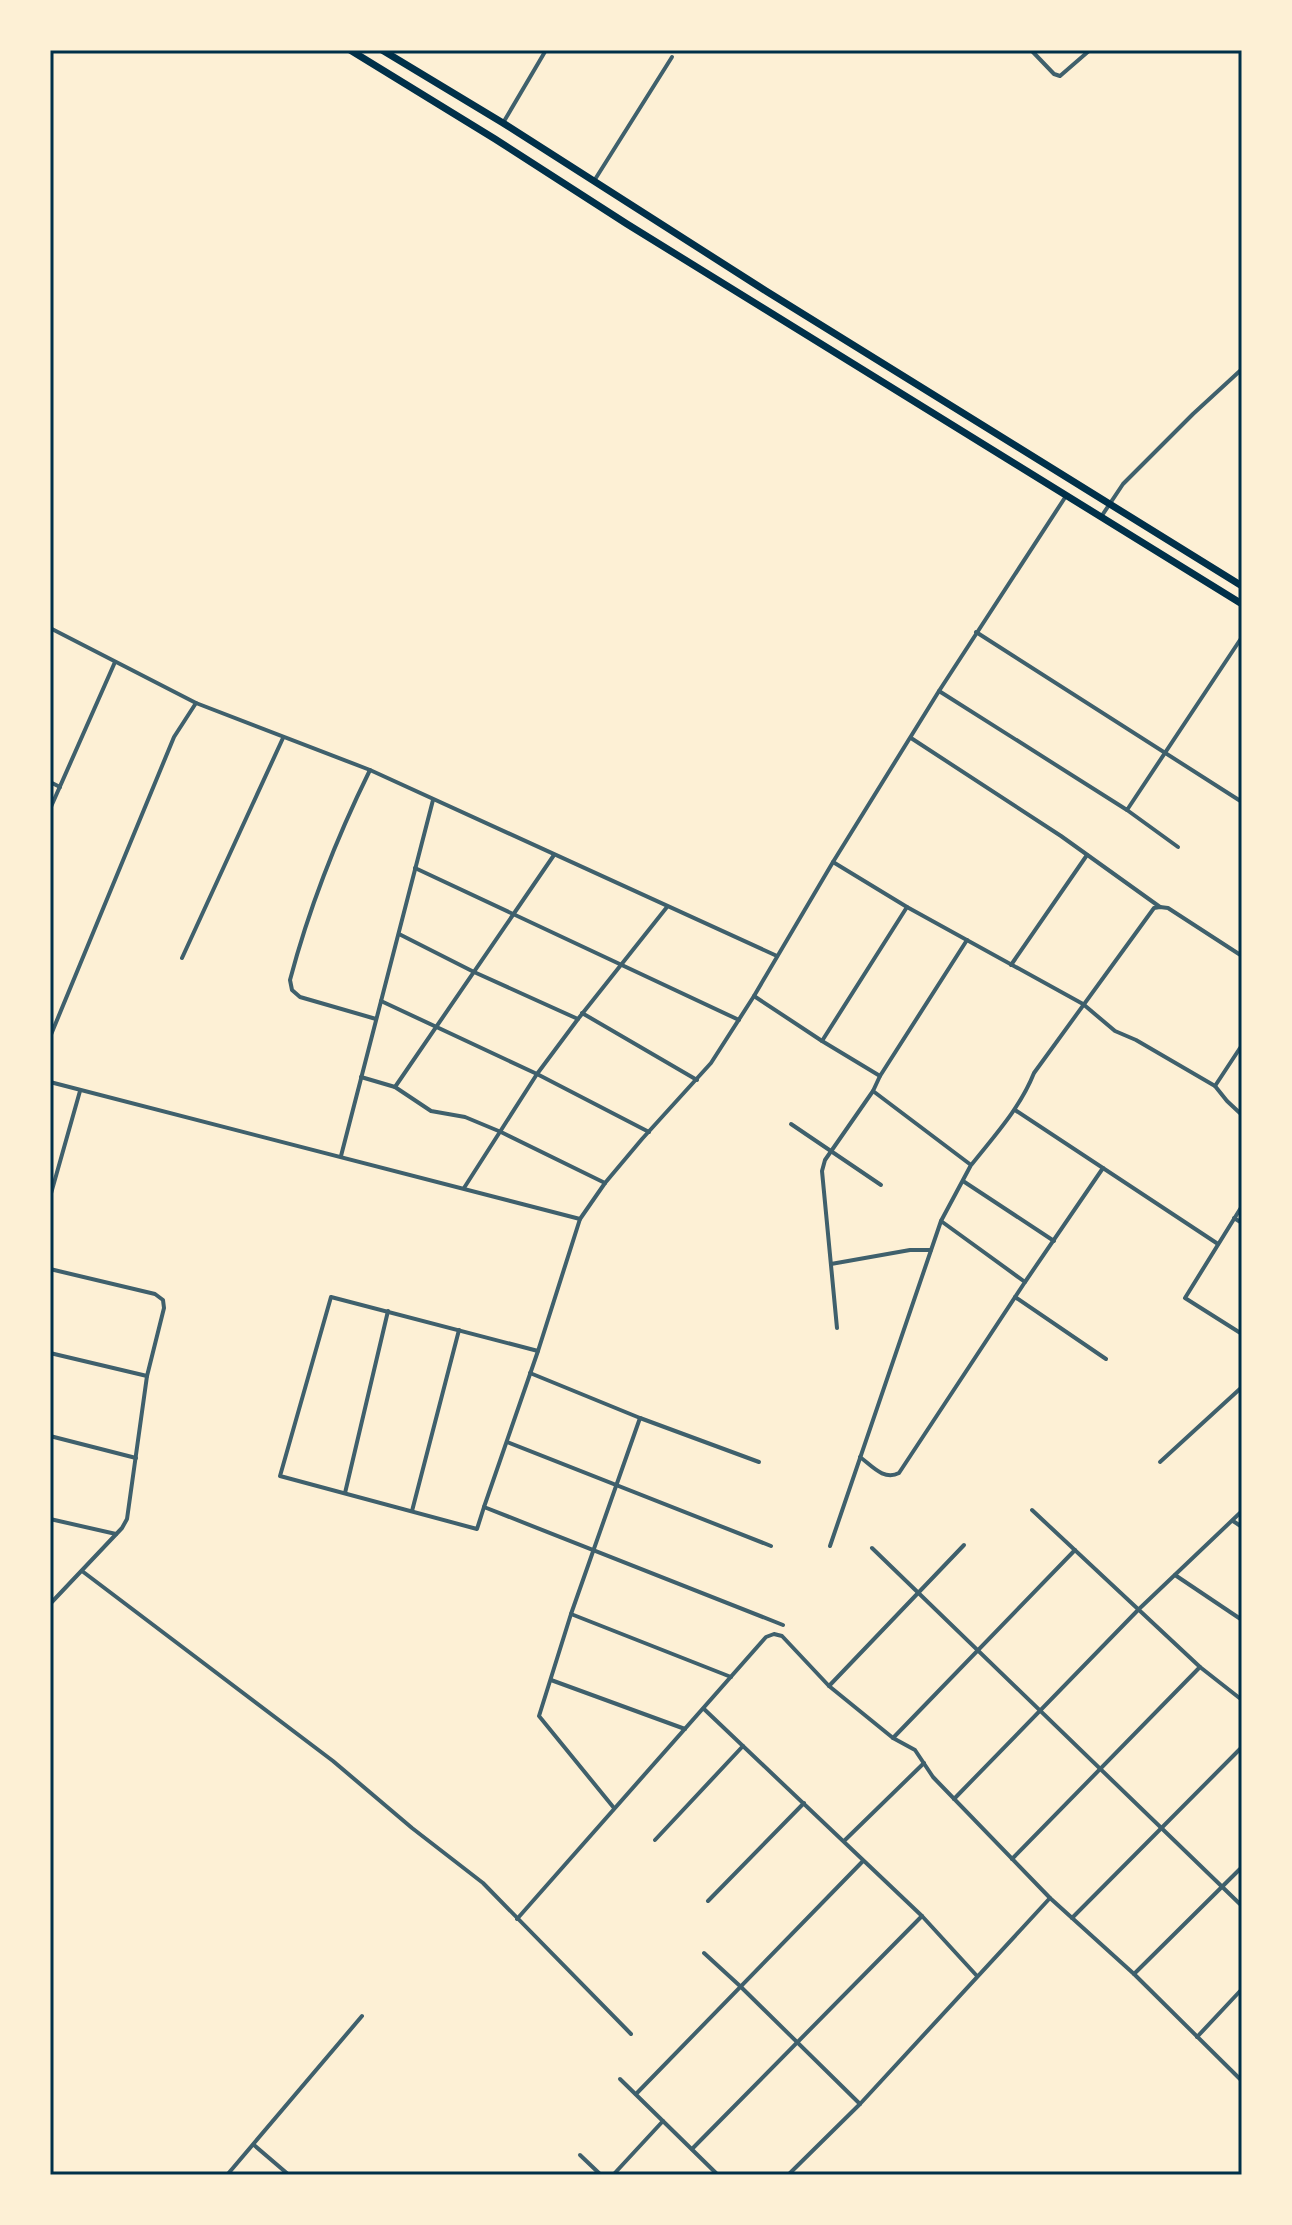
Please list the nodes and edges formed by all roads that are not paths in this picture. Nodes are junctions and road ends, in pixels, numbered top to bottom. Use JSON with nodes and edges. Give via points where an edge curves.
{"nodes":[{"id":1,"x":350,"y":50,"type":"edge"},
{"id":2,"x":382,"y":50,"type":"edge"},
{"id":3,"x":546,"y":50,"type":"edge"},
{"id":4,"x":1031,"y":50,"type":"edge"},
{"id":5,"x":1090,"y":50,"type":"edge"},
{"id":6,"x":672,"y":57,"type":"dead end"},
{"id":7,"x":503,"y":123,"type":"junction"},
{"id":8,"x":594,"y":181,"type":"junction"},
{"id":9,"x":1242,"y":369,"type":"edge"},
{"id":10,"x":1066,"y":496,"type":"junction"},
{"id":11,"x":1109,"y":504,"type":"junction"},
{"id":12,"x":1101,"y":518,"type":"junction"},
{"id":13,"x":1242,"y":586,"type":"edge"},
{"id":14,"x":1242,"y":604,"type":"edge"},
{"id":15,"x":50,"y":628,"type":"edge"},
{"id":16,"x":976,"y":632,"type":"junction"},
{"id":17,"x":1242,"y":637,"type":"edge"},
{"id":18,"x":115,"y":662,"type":"junction"},
{"id":19,"x":939,"y":691,"type":"junction"},
{"id":20,"x":196,"y":703,"type":"junction"},
{"id":21,"x":283,"y":738,"type":"junction"},
{"id":22,"x":911,"y":738,"type":"junction"},
{"id":23,"x":1165,"y":752,"type":"junction"},
{"id":24,"x":370,"y":770,"type":"junction"},
{"id":25,"x":50,"y":782,"type":"edge"},
{"id":26,"x":60,"y":787,"type":"junction"},
{"id":27,"x":433,"y":800,"type":"junction"},
{"id":28,"x":1242,"y":802,"type":"edge"},
{"id":29,"x":50,"y":809,"type":"edge"},
{"id":30,"x":1127,"y":810,"type":"junction"},
{"id":31,"x":1178,"y":847,"type":"dead end"},
{"id":32,"x":554,"y":855,"type":"junction"},
{"id":33,"x":1087,"y":855,"type":"junction"},
{"id":34,"x":833,"y":862,"type":"junction"},
{"id":35,"x":415,"y":868,"type":"junction"},
{"id":36,"x":667,"y":907,"type":"junction"},
{"id":37,"x":907,"y":907,"type":"junction"},
{"id":38,"x":1160,"y":907,"type":"junction"},
{"id":39,"x":513,"y":914,"type":"junction"},
{"id":40,"x":398,"y":934,"type":"junction"},
{"id":41,"x":967,"y":940,"type":"junction"},
{"id":42,"x":777,"y":956,"type":"junction"},
{"id":43,"x":1242,"y":956,"type":"edge"},
{"id":44,"x":182,"y":958,"type":"dead end"},
{"id":45,"x":1011,"y":965,"type":"junction"},
{"id":46,"x":620,"y":966,"type":"junction"},
{"id":47,"x":474,"y":972,"type":"junction"},
{"id":48,"x":754,"y":996,"type":"junction"},
{"id":49,"x":381,"y":1001,"type":"junction"},
{"id":50,"x":1083,"y":1004,"type":"junction"},
{"id":51,"x":582,"y":1013,"type":"junction"},
{"id":52,"x":376,"y":1019,"type":"junction"},
{"id":53,"x":578,"y":1019,"type":"junction"},
{"id":54,"x":739,"y":1020,"type":"junction"},
{"id":55,"x":437,"y":1025,"type":"junction"},
{"id":56,"x":50,"y":1037,"type":"edge"},
{"id":57,"x":822,"y":1041,"type":"junction"},
{"id":58,"x":1242,"y":1045,"type":"edge"},
{"id":59,"x":537,"y":1074,"type":"junction"},
{"id":60,"x":880,"y":1076,"type":"junction"},
{"id":61,"x":361,"y":1077,"type":"junction"},
{"id":62,"x":697,"y":1080,"type":"junction"},
{"id":63,"x":50,"y":1082,"type":"edge"},
{"id":64,"x":1215,"y":1086,"type":"junction"},
{"id":65,"x":395,"y":1087,"type":"junction"},
{"id":66,"x":80,"y":1091,"type":"junction"},
{"id":67,"x":873,"y":1091,"type":"junction"},
{"id":68,"x":1015,"y":1110,"type":"junction"},
{"id":69,"x":1242,"y":1115,"type":"edge"},
{"id":70,"x":791,"y":1124,"type":"dead end"},
{"id":71,"x":501,"y":1132,"type":"junction"},
{"id":72,"x":649,"y":1132,"type":"junction"},
{"id":73,"x":832,"y":1151,"type":"junction"},
{"id":74,"x":341,"y":1156,"type":"junction"},
{"id":75,"x":971,"y":1165,"type":"junction"},
{"id":76,"x":1104,"y":1168,"type":"junction"},
{"id":77,"x":963,"y":1181,"type":"junction"},
{"id":78,"x":605,"y":1183,"type":"junction"},
{"id":79,"x":52,"y":1184,"type":"edge"},
{"id":80,"x":881,"y":1185,"type":"dead end"},
{"id":81,"x":464,"y":1188,"type":"junction"},
{"id":82,"x":50,"y":1197,"type":"edge"},
{"id":83,"x":1242,"y":1206,"type":"edge"},
{"id":84,"x":1234,"y":1218,"type":"junction"},
{"id":85,"x":580,"y":1219,"type":"junction"},
{"id":86,"x":941,"y":1221,"type":"junction"},
{"id":87,"x":1242,"y":1223,"type":"edge"},
{"id":88,"x":1054,"y":1241,"type":"junction"},
{"id":89,"x":1218,"y":1244,"type":"junction"},
{"id":90,"x":931,"y":1250,"type":"junction"},
{"id":91,"x":831,"y":1264,"type":"junction"},
{"id":92,"x":50,"y":1269,"type":"edge"},
{"id":93,"x":1025,"y":1282,"type":"junction"},
{"id":94,"x":1015,"y":1297,"type":"junction"},
{"id":95,"x":388,"y":1311,"type":"junction"},
{"id":96,"x":837,"y":1328,"type":"dead end"},
{"id":97,"x":459,"y":1330,"type":"junction"},
{"id":98,"x":1242,"y":1334,"type":"edge"},
{"id":99,"x":538,"y":1351,"type":"junction"},
{"id":100,"x":50,"y":1353,"type":"edge"},
{"id":101,"x":1106,"y":1359,"type":"dead end"},
{"id":102,"x":530,"y":1373,"type":"junction"},
{"id":103,"x":147,"y":1376,"type":"junction"},
{"id":104,"x":1242,"y":1387,"type":"edge"},
{"id":105,"x":640,"y":1418,"type":"junction"},
{"id":106,"x":50,"y":1436,"type":"edge"},
{"id":107,"x":507,"y":1442,"type":"junction"},
{"id":108,"x":860,"y":1457,"type":"junction"},
{"id":109,"x":136,"y":1458,"type":"junction"},
{"id":110,"x":759,"y":1462,"type":"dead end"},
{"id":111,"x":1160,"y":1462,"type":"dead end"},
{"id":112,"x":615,"y":1486,"type":"junction"},
{"id":113,"x":345,"y":1493,"type":"junction"},
{"id":114,"x":484,"y":1507,"type":"junction"},
{"id":115,"x":1032,"y":1510,"type":"dead end"},
{"id":116,"x":412,"y":1511,"type":"junction"},
{"id":117,"x":1242,"y":1511,"type":"edge"},
{"id":118,"x":50,"y":1519,"type":"edge"},
{"id":119,"x":1233,"y":1521,"type":"junction"},
{"id":120,"x":1242,"y":1527,"type":"edge"},
{"id":121,"x":116,"y":1534,"type":"junction"},
{"id":122,"x":964,"y":1545,"type":"dead end"},
{"id":123,"x":771,"y":1546,"type":"dead end"},
{"id":124,"x":830,"y":1546,"type":"dead end"},
{"id":125,"x":872,"y":1548,"type":"dead end"},
{"id":126,"x":1075,"y":1550,"type":"junction"},
{"id":127,"x":594,"y":1551,"type":"junction"},
{"id":128,"x":82,"y":1571,"type":"junction"},
{"id":129,"x":1175,"y":1575,"type":"junction"},
{"id":130,"x":917,"y":1592,"type":"junction"},
{"id":131,"x":50,"y":1604,"type":"edge"},
{"id":132,"x":1139,"y":1609,"type":"junction"},
{"id":133,"x":571,"y":1614,"type":"junction"},
{"id":134,"x":1242,"y":1620,"type":"edge"},
{"id":135,"x":783,"y":1625,"type":"dead end"},
{"id":136,"x":980,"y":1651,"type":"junction"},
{"id":137,"x":1200,"y":1667,"type":"junction"},
{"id":138,"x":731,"y":1677,"type":"junction"},
{"id":139,"x":551,"y":1680,"type":"junction"},
{"id":140,"x":829,"y":1686,"type":"junction"},
{"id":141,"x":1242,"y":1700,"type":"edge"},
{"id":142,"x":703,"y":1709,"type":"junction"},
{"id":143,"x":1040,"y":1709,"type":"junction"},
{"id":144,"x":685,"y":1729,"type":"junction"},
{"id":145,"x":893,"y":1738,"type":"junction"},
{"id":146,"x":743,"y":1746,"type":"junction"},
{"id":147,"x":1242,"y":1747,"type":"edge"},
{"id":148,"x":924,"y":1763,"type":"junction"},
{"id":149,"x":1100,"y":1767,"type":"junction"},
{"id":150,"x":954,"y":1799,"type":"junction"},
{"id":151,"x":804,"y":1803,"type":"junction"},
{"id":152,"x":615,"y":1809,"type":"junction"},
{"id":153,"x":1162,"y":1829,"type":"junction"},
{"id":154,"x":655,"y":1840,"type":"dead end"},
{"id":155,"x":844,"y":1841,"type":"junction"},
{"id":156,"x":1012,"y":1859,"type":"junction"},
{"id":157,"x":863,"y":1860,"type":"junction"},
{"id":158,"x":1242,"y":1867,"type":"edge"},
{"id":159,"x":1223,"y":1887,"type":"junction"},
{"id":160,"x":1050,"y":1898,"type":"junction"},
{"id":161,"x":708,"y":1901,"type":"dead end"},
{"id":162,"x":1242,"y":1906,"type":"edge"},
{"id":163,"x":922,"y":1916,"type":"junction"},
{"id":164,"x":1072,"y":1918,"type":"junction"},
{"id":165,"x":517,"y":1919,"type":"junction"},
{"id":166,"x":704,"y":1953,"type":"dead end"},
{"id":167,"x":1134,"y":1974,"type":"junction"},
{"id":168,"x":977,"y":1976,"type":"junction"},
{"id":169,"x":740,"y":1986,"type":"junction"},
{"id":170,"x":1242,"y":1989,"type":"edge"},
{"id":171,"x":362,"y":2016,"type":"dead end"},
{"id":172,"x":631,"y":2034,"type":"dead end"},
{"id":173,"x":1197,"y":2037,"type":"junction"},
{"id":174,"x":798,"y":2044,"type":"junction"},
{"id":175,"x":620,"y":2079,"type":"dead end"},
{"id":176,"x":1242,"y":2081,"type":"edge"},
{"id":177,"x":636,"y":2094,"type":"junction"},
{"id":178,"x":860,"y":2104,"type":"junction"},
{"id":179,"x":663,"y":2121,"type":"junction"},
{"id":180,"x":254,"y":2145,"type":"junction"},
{"id":181,"x":692,"y":2149,"type":"junction"},
{"id":182,"x":580,"y":2155,"type":"dead end"},
{"id":183,"x":227,"y":2175,"type":"edge"},
{"id":184,"x":289,"y":2175,"type":"edge"},
{"id":185,"x":601,"y":2175,"type":"edge"},
{"id":186,"x":613,"y":2175,"type":"edge"},
{"id":187,"x":718,"y":2175,"type":"edge"},
{"id":188,"x":788,"y":2175,"type":"edge"}],
"edges":[{"from":1,"to":10,"type":"main road"},
{"from":2,"to":7,"type":"main road"},
{"from":3,"to":7,"type":"street"},
{"from":4,"to":5,"type":"street","via":[[1060,76]]},
{"from":6,"to":8,"type":"street"},
{"from":7,"to":8,"type":"main road"},
{"from":8,"to":11,"type":"main road"},
{"from":9,"to":11,"type":"street","via":[[1123,484]]},
{"from":10,"to":12,"type":"main road"},
{"from":10,"to":16,"type":"street"},
{"from":11,"to":12,"type":"street"},
{"from":11,"to":13,"type":"main road"},
{"from":12,"to":14,"type":"main road"},
{"from":15,"to":18,"type":"street"},
{"from":16,"to":19,"type":"street"},
{"from":16,"to":23,"type":"street"},
{"from":17,"to":23,"type":"street"},
{"from":18,"to":20,"type":"street"},
{"from":18,"to":26,"type":"street"},
{"from":19,"to":22,"type":"street"},
{"from":19,"to":30,"type":"street"},
{"from":20,"to":21,"type":"street"},
{"from":20,"to":56,"type":"street","via":[[174,737]]},
{"from":21,"to":24,"type":"street"},
{"from":21,"to":44,"type":"street"},
{"from":22,"to":33,"type":"street"},
{"from":22,"to":34,"type":"street"},
{"from":23,"to":28,"type":"street"},
{"from":23,"to":30,"type":"street"},
{"from":24,"to":27,"type":"street"},
{"from":24,"to":52,"type":"street","via":[[321,882],[290,980],[300,997]]},
{"from":25,"to":26,"type":"street"},
{"from":26,"to":29,"type":"street"},
{"from":27,"to":32,"type":"street"},
{"from":27,"to":35,"type":"street"},
{"from":30,"to":31,"type":"street"},
{"from":32,"to":36,"type":"street"},
{"from":32,"to":39,"type":"street"},
{"from":33,"to":38,"type":"street"},
{"from":33,"to":45,"type":"street"},
{"from":34,"to":37,"type":"street"},
{"from":34,"to":42,"type":"street"},
{"from":35,"to":39,"type":"street"},
{"from":35,"to":40,"type":"street"},
{"from":36,"to":42,"type":"street"},
{"from":36,"to":46,"type":"street"},
{"from":37,"to":41,"type":"street"},
{"from":37,"to":57,"type":"street"},
{"from":38,"to":43,"type":"street"},
{"from":38,"to":50,"type":"street","via":[[1147,915]]},
{"from":39,"to":46,"type":"street"},
{"from":39,"to":47,"type":"street"},
{"from":40,"to":47,"type":"street"},
{"from":40,"to":49,"type":"street"},
{"from":41,"to":45,"type":"street"},
{"from":41,"to":60,"type":"street"},
{"from":42,"to":48,"type":"street"},
{"from":45,"to":50,"type":"street"},
{"from":46,"to":51,"type":"street"},
{"from":46,"to":54,"type":"street"},
{"from":47,"to":53,"type":"street"},
{"from":47,"to":55,"type":"street"},
{"from":48,"to":54,"type":"street"},
{"from":48,"to":57,"type":"street"},
{"from":49,"to":52,"type":"street"},
{"from":49,"to":55,"type":"street"},
{"from":50,"to":64,"type":"street","via":[[1115,1031]]},
{"from":50,"to":68,"type":"street"},
{"from":51,"to":53,"type":"street"},
{"from":51,"to":62,"type":"street"},
{"from":52,"to":61,"type":"street"},
{"from":53,"to":59,"type":"street"},
{"from":54,"to":62,"type":"street"},
{"from":55,"to":59,"type":"street"},
{"from":55,"to":65,"type":"street"},
{"from":57,"to":60,"type":"street"},
{"from":58,"to":64,"type":"street"},
{"from":59,"to":71,"type":"street"},
{"from":59,"to":72,"type":"street"},
{"from":60,"to":67,"type":"street"},
{"from":61,"to":65,"type":"street"},
{"from":61,"to":74,"type":"street"},
{"from":62,"to":72,"type":"street"},
{"from":63,"to":66,"type":"street"},
{"from":64,"to":69,"type":"street"},
{"from":65,"to":71,"type":"street","via":[[425,1108]]},
{"from":66,"to":74,"type":"street"},
{"from":66,"to":79,"type":"street"},
{"from":67,"to":73,"type":"street"},
{"from":67,"to":75,"type":"street"},
{"from":68,"to":75,"type":"street"},
{"from":68,"to":76,"type":"street"},
{"from":70,"to":73,"type":"street"},
{"from":71,"to":78,"type":"street"},
{"from":71,"to":81,"type":"street"},
{"from":72,"to":78,"type":"street"},
{"from":73,"to":80,"type":"street"},
{"from":73,"to":91,"type":"street","via":[[822,1171]]},
{"from":74,"to":81,"type":"street"},
{"from":75,"to":77,"type":"street"},
{"from":76,"to":88,"type":"street"},
{"from":76,"to":89,"type":"street"},
{"from":77,"to":86,"type":"street"},
{"from":77,"to":88,"type":"street"},
{"from":78,"to":85,"type":"street"},
{"from":79,"to":82,"type":"street"},
{"from":81,"to":85,"type":"street"},
{"from":83,"to":84,"type":"street"},
{"from":84,"to":87,"type":"street"},
{"from":84,"to":89,"type":"street"},
{"from":85,"to":99,"type":"street"},
{"from":86,"to":90,"type":"street"},
{"from":86,"to":93,"type":"street"},
{"from":88,"to":93,"type":"street"},
{"from":89,"to":98,"type":"street","via":[[1185,1298]]},
{"from":90,"to":91,"type":"street"},
{"from":90,"to":108,"type":"street"},
{"from":91,"to":96,"type":"street"},
{"from":92,"to":103,"type":"street","via":[[161,1297],[163,1312]]},
{"from":93,"to":94,"type":"street"},
{"from":94,"to":101,"type":"street"},
{"from":94,"to":108,"type":"street","via":[[899,1473],[885,1476]]},
{"from":95,"to":97,"type":"street"},
{"from":95,"to":113,"type":"street"},
{"from":95,"to":113,"type":"street","via":[[331,1297],[280,1476]]},
{"from":97,"to":99,"type":"street"},
{"from":97,"to":116,"type":"street"},
{"from":99,"to":102,"type":"street"},
{"from":100,"to":103,"type":"street"},
{"from":102,"to":105,"type":"street"},
{"from":102,"to":107,"type":"street"},
{"from":103,"to":109,"type":"street"},
{"from":104,"to":111,"type":"street"},
{"from":105,"to":110,"type":"street"},
{"from":105,"to":112,"type":"street"},
{"from":106,"to":109,"type":"street"},
{"from":107,"to":112,"type":"street"},
{"from":107,"to":114,"type":"street"},
{"from":108,"to":124,"type":"street"},
{"from":109,"to":121,"type":"street","via":[[127,1519]]},
{"from":112,"to":123,"type":"street"},
{"from":112,"to":127,"type":"street"},
{"from":113,"to":116,"type":"street"},
{"from":114,"to":116,"type":"street","via":[[477,1529]]},
{"from":114,"to":127,"type":"street"},
{"from":115,"to":126,"type":"street"},
{"from":117,"to":119,"type":"street"},
{"from":118,"to":121,"type":"street"},
{"from":119,"to":120,"type":"street"},
{"from":119,"to":129,"type":"street"},
{"from":121,"to":128,"type":"street"},
{"from":122,"to":130,"type":"street"},
{"from":125,"to":130,"type":"street"},
{"from":126,"to":132,"type":"street"},
{"from":126,"to":136,"type":"street"},
{"from":127,"to":133,"type":"street"},
{"from":127,"to":135,"type":"street"},
{"from":128,"to":131,"type":"street"},
{"from":128,"to":165,"type":"street","via":[[333,1761],[483,1883]]},
{"from":129,"to":132,"type":"street"},
{"from":129,"to":134,"type":"street"},
{"from":130,"to":136,"type":"street"},
{"from":130,"to":140,"type":"street"},
{"from":132,"to":137,"type":"street"},
{"from":132,"to":143,"type":"street"},
{"from":133,"to":138,"type":"street"},
{"from":133,"to":139,"type":"street"},
{"from":136,"to":143,"type":"street"},
{"from":136,"to":145,"type":"street"},
{"from":137,"to":141,"type":"street"},
{"from":137,"to":149,"type":"street"},
{"from":138,"to":140,"type":"street","via":[[774,1634],[782,1636]]},
{"from":138,"to":142,"type":"street"},
{"from":139,"to":144,"type":"street"},
{"from":139,"to":152,"type":"street","via":[[539,1716]]},
{"from":140,"to":145,"type":"street"},
{"from":142,"to":144,"type":"street"},
{"from":142,"to":146,"type":"street"},
{"from":143,"to":149,"type":"street"},
{"from":143,"to":150,"type":"street"},
{"from":144,"to":152,"type":"street"},
{"from":145,"to":148,"type":"street","via":[[915,1750]]},
{"from":146,"to":151,"type":"street"},
{"from":146,"to":154,"type":"street"},
{"from":147,"to":153,"type":"street"},
{"from":148,"to":150,"type":"street"},
{"from":148,"to":155,"type":"street"},
{"from":149,"to":153,"type":"street"},
{"from":149,"to":156,"type":"street"},
{"from":150,"to":156,"type":"street"},
{"from":151,"to":155,"type":"street"},
{"from":151,"to":161,"type":"street"},
{"from":152,"to":165,"type":"street"},
{"from":153,"to":159,"type":"street"},
{"from":153,"to":164,"type":"street"},
{"from":155,"to":157,"type":"street"},
{"from":156,"to":160,"type":"street"},
{"from":157,"to":163,"type":"street"},
{"from":157,"to":169,"type":"street"},
{"from":158,"to":159,"type":"street"},
{"from":159,"to":162,"type":"street"},
{"from":159,"to":167,"type":"street"},
{"from":160,"to":164,"type":"street"},
{"from":160,"to":168,"type":"street"},
{"from":163,"to":168,"type":"street"},
{"from":163,"to":174,"type":"street"},
{"from":164,"to":167,"type":"street"},
{"from":165,"to":172,"type":"street"},
{"from":166,"to":169,"type":"street"},
{"from":167,"to":173,"type":"street"},
{"from":168,"to":178,"type":"street"},
{"from":169,"to":174,"type":"street"},
{"from":169,"to":177,"type":"street"},
{"from":170,"to":173,"type":"street"},
{"from":171,"to":180,"type":"street"},
{"from":173,"to":176,"type":"street"},
{"from":174,"to":178,"type":"street"},
{"from":174,"to":181,"type":"street"},
{"from":175,"to":177,"type":"street"},
{"from":177,"to":179,"type":"street"},
{"from":178,"to":188,"type":"street"},
{"from":179,"to":181,"type":"street"},
{"from":179,"to":186,"type":"street"},
{"from":180,"to":183,"type":"street"},
{"from":180,"to":184,"type":"street"},
{"from":181,"to":187,"type":"street"},
{"from":182,"to":185,"type":"street"}]}
